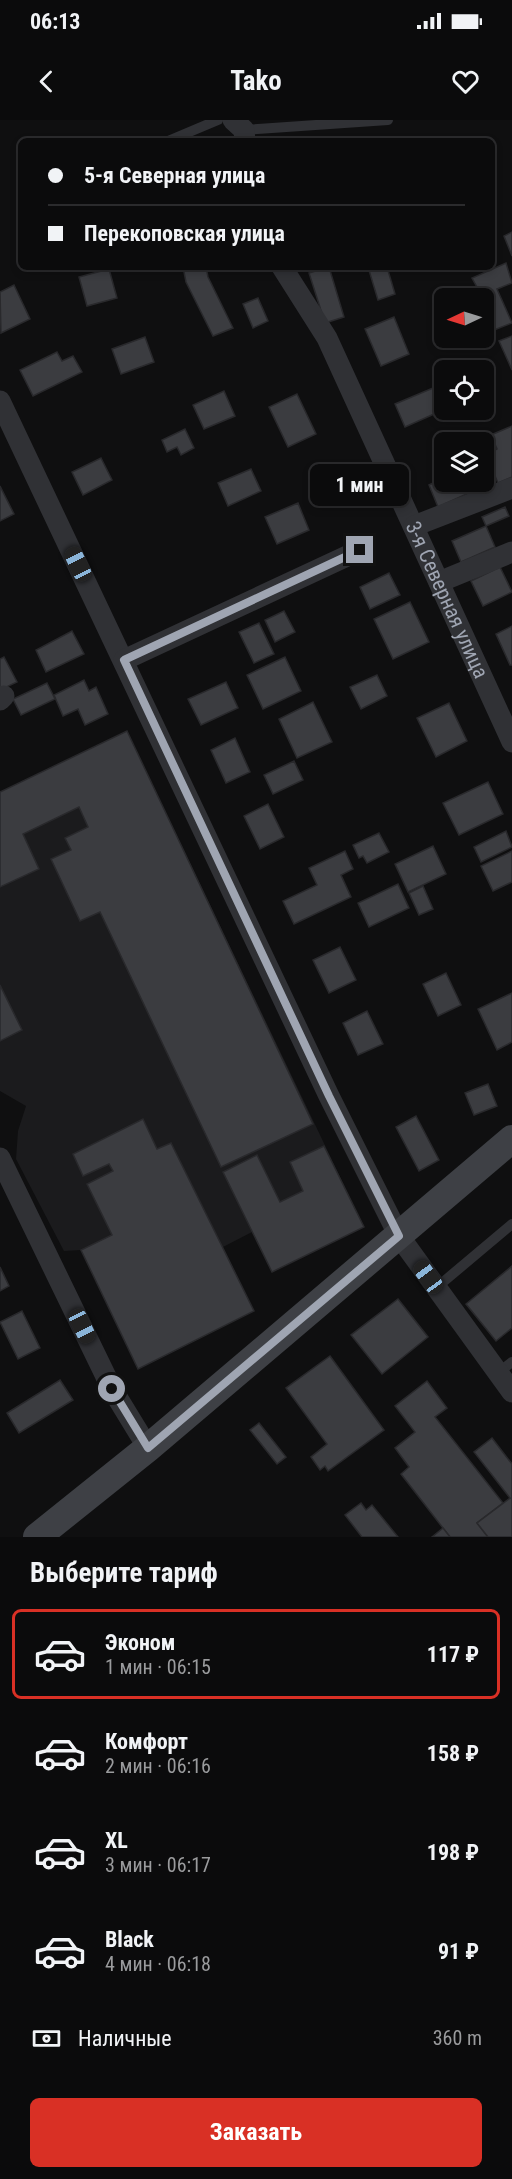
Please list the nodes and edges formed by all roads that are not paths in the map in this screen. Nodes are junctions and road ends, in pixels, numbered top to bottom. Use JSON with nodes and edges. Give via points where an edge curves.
{"nodes":[{"id":1,"x":218,"y":120,"type":"edge"},
{"id":2,"x":387,"y":120,"type":"edge"},
{"id":3,"x":241,"y":130,"type":"edge"},
{"id":4,"x":175,"y":138,"type":"edge"},
{"id":5,"x":284,"y":270,"type":"edge"},
{"id":6,"x":0,"y":400,"type":"edge"},
{"id":7,"x":512,"y":488,"type":"edge"},
{"id":8,"x":414,"y":526,"type":"junction"},
{"id":9,"x":360,"y":550,"type":"dead end"},
{"id":10,"x":512,"y":552,"type":"edge"},
{"id":11,"x":440,"y":582,"type":"junction"},
{"id":12,"x":124,"y":660,"type":"junction"},
{"id":13,"x":512,"y":742,"type":"edge"},
{"id":14,"x":511,"y":1141,"type":"edge"},
{"id":15,"x":0,"y":1158,"type":"edge"},
{"id":16,"x":512,"y":1224,"type":"edge"},
{"id":17,"x":399,"y":1236,"type":"junction"},
{"id":18,"x":436,"y":1288,"type":"junction"},
{"id":19,"x":505,"y":1367,"type":"edge"},
{"id":20,"x":512,"y":1392,"type":"edge"},
{"id":21,"x":148,"y":1448,"type":"junction"},
{"id":22,"x":37,"y":1537,"type":"edge"}],
"edges":[{"from":1,"to":4,"type":"lane"},
{"from":2,"to":3,"type":"lane"},
{"from":5,"to":8,"type":"street","name":"3-я Северная улица","via":[[327,338]]},
{"from":6,"to":12,"type":"street"},
{"from":7,"to":8,"type":"street"},
{"from":8,"to":11,"type":"street","name":"3-я Северная улица"},
{"from":9,"to":12,"type":"street"},
{"from":10,"to":11,"type":"street"},
{"from":11,"to":13,"type":"street","name":"3-я Северная улица"},
{"from":12,"to":17,"type":"street"},
{"from":14,"to":17,"type":"main road"},
{"from":15,"to":21,"type":"street","via":[[112,1389]]},
{"from":16,"to":18,"type":"lane"},
{"from":17,"to":18,"type":"street"},
{"from":17,"to":21,"type":"main road"},
{"from":18,"to":19,"type":"street"},
{"from":19,"to":20,"type":"street"},
{"from":21,"to":22,"type":"main road"}]}
